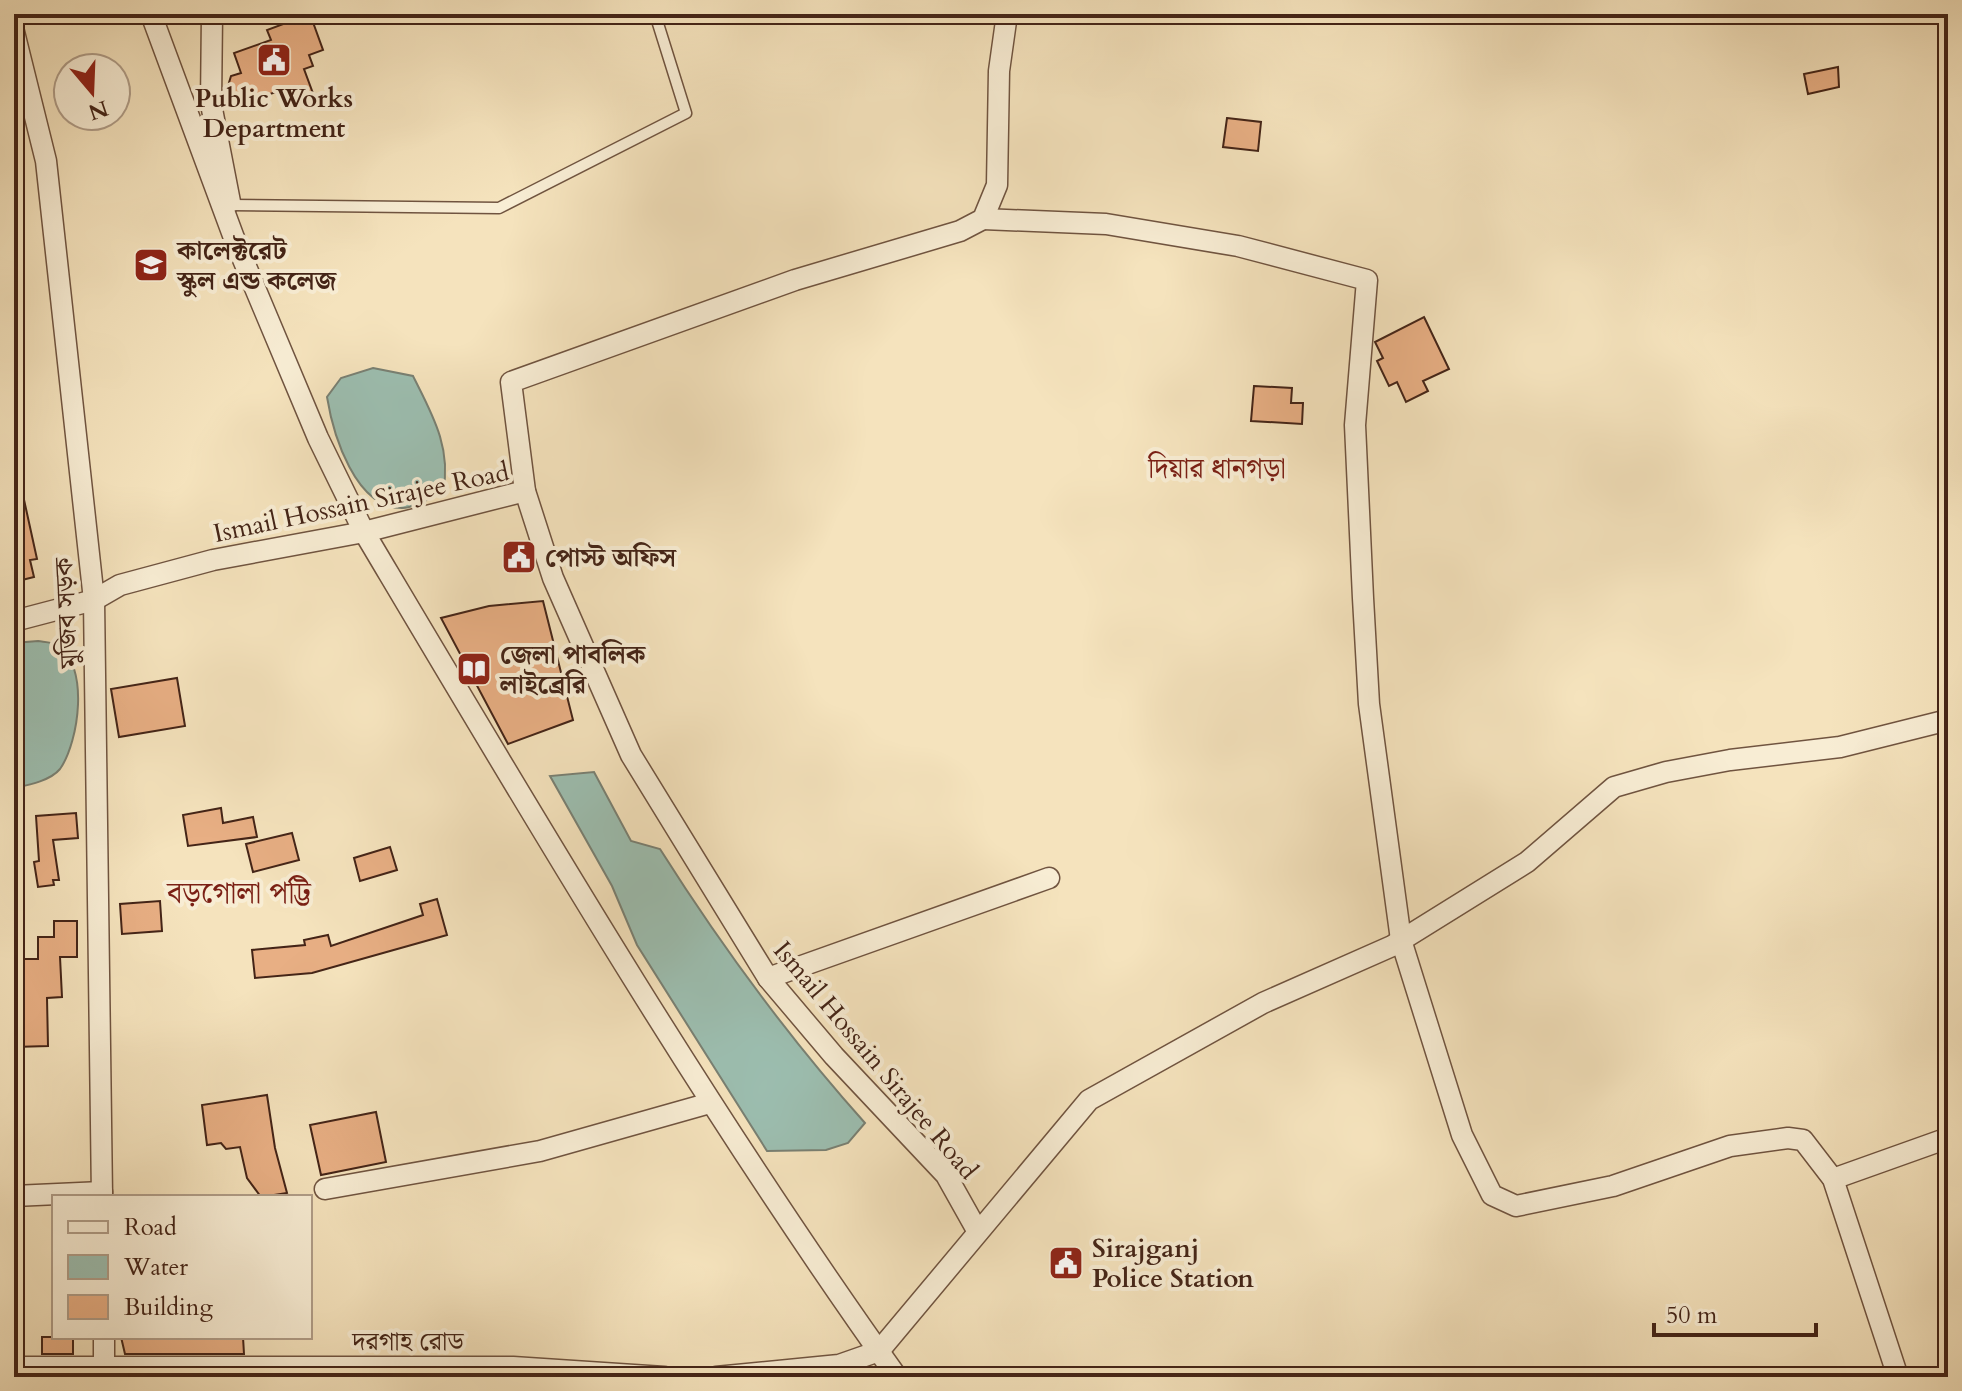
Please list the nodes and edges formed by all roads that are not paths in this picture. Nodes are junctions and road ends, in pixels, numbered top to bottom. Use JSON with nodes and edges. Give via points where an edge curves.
{"nodes":[{"id":1,"x":151,"y":14,"type":"edge"},
{"id":2,"x":212,"y":14,"type":"edge"},
{"id":3,"x":655,"y":14,"type":"edge"},
{"id":4,"x":1007,"y":14,"type":"edge"},
{"id":5,"x":14,"y":32,"type":"edge"},
{"id":6,"x":230,"y":205,"type":"junction"},
{"id":7,"x":983,"y":219,"type":"junction"},
{"id":8,"x":234,"y":238,"type":"junction"},
{"id":9,"x":525,"y":491,"type":"junction"},
{"id":10,"x":364,"y":532,"type":"junction"},
{"id":11,"x":94,"y":600,"type":"junction"},
{"id":12,"x":14,"y":621,"type":"edge"},
{"id":13,"x":1948,"y":720,"type":"edge"},
{"id":14,"x":1049,"y":878,"type":"dead end"},
{"id":15,"x":1401,"y":940,"type":"junction"},
{"id":16,"x":768,"y":978,"type":"junction"},
{"id":17,"x":710,"y":1103,"type":"junction"},
{"id":18,"x":1948,"y":1138,"type":"edge"},
{"id":19,"x":1833,"y":1179,"type":"junction"},
{"id":20,"x":325,"y":1189,"type":"dead end"},
{"id":21,"x":102,"y":1194,"type":"edge"},
{"id":22,"x":52,"y":1195,"type":"edge"},
{"id":23,"x":58,"y":1195,"type":"edge"},
{"id":24,"x":14,"y":1196,"type":"edge"},
{"id":25,"x":978,"y":1232,"type":"junction"},
{"id":26,"x":104,"y":1339,"type":"edge"},
{"id":27,"x":879,"y":1351,"type":"junction"},
{"id":28,"x":14,"y":1367,"type":"edge"},
{"id":29,"x":104,"y":1371,"type":"edge"},
{"id":30,"x":664,"y":1377,"type":"edge"},
{"id":31,"x":716,"y":1377,"type":"edge"},
{"id":32,"x":897,"y":1377,"type":"edge"},
{"id":33,"x":1898,"y":1377,"type":"edge"}],
"edges":[{"from":1,"to":8,"type":"street"},
{"from":2,"to":6,"type":"street","via":[[211,104]]},
{"from":3,"to":6,"type":"lane","via":[[686,113],[499,208]]},
{"from":4,"to":7,"type":"street","via":[[999,71],[997,185]]},
{"from":5,"to":11,"type":"street","name":"মুজিব সড়ক","via":[[46,161]]},
{"from":6,"to":8,"type":"street"},
{"from":7,"to":9,"type":"street","via":[[511,382]]},
{"from":7,"to":15,"type":"street","via":[[1106,224],[1238,246],[1367,280],[1355,425],[1363,598],[1369,704]]},
{"from":8,"to":10,"type":"street","via":[[318,438]]},
{"from":9,"to":10,"type":"street","name":"Ismail Hossain Sirajee Road"},
{"from":9,"to":16,"type":"street","name":"Ismail Hossain Sirajee Road","via":[[553,578],[631,755]]},
{"from":10,"to":11,"type":"street","name":"Ismail Hossain Sirajee Road","via":[[213,560],[120,585]]},
{"from":10,"to":17,"type":"street"},
{"from":11,"to":12,"type":"street","name":"Ismail Hossain Sirajee Road"},
{"from":11,"to":21,"type":"street","name":"মুজিব সড়ক"},
{"from":13,"to":15,"type":"street","via":[[1840,747],[1730,760],[1614,787],[1527,862]]},
{"from":14,"to":16,"type":"street"},
{"from":15,"to":19,"type":"street","via":[[1462,1135],[1492,1195],[1516,1206],[1613,1186],[1730,1146],[1788,1138],[1803,1140]]},
{"from":15,"to":25,"type":"street","via":[[1263,1003],[1089,1100]]},
{"from":16,"to":25,"type":"street","name":"Ismail Hossain Sirajee Road","via":[[946,1175]]},
{"from":17,"to":20,"type":"street","via":[[540,1151]]},
{"from":17,"to":27,"type":"street"},
{"from":18,"to":19,"type":"street"},
{"from":19,"to":33,"type":"street"},
{"from":21,"to":23,"type":"street"},
{"from":22,"to":24,"type":"street"},
{"from":25,"to":27,"type":"street"},
{"from":26,"to":29,"type":"street"},
{"from":27,"to":31,"type":"street","via":[[839,1365]]},
{"from":27,"to":32,"type":"street"},
{"from":28,"to":29,"type":"street","name":"দরগাহ রোড"},
{"from":29,"to":30,"type":"street","name":"দরগাহ রোড","via":[[513,1367]]}]}
